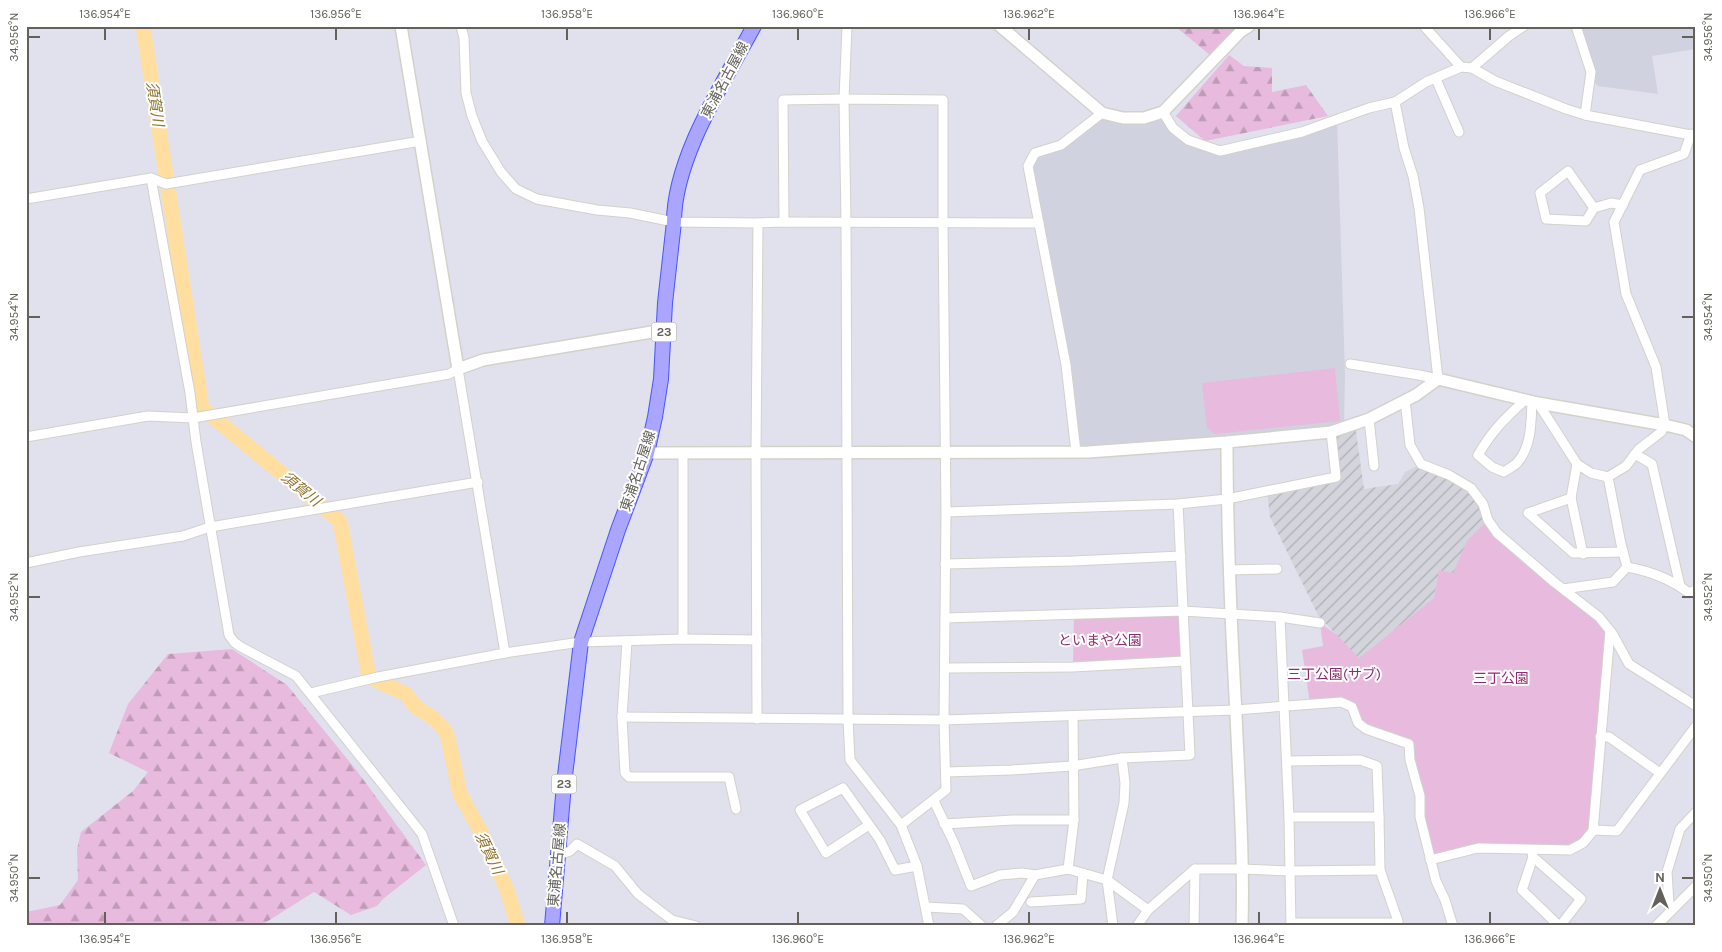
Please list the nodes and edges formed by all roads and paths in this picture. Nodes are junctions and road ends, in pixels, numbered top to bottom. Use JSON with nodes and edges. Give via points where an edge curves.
{"nodes":[{"id":1,"x":401,"y":26,"type":"edge"},
{"id":2,"x":461,"y":26,"type":"edge"},
{"id":3,"x":754,"y":26,"type":"edge"},
{"id":4,"x":847,"y":26,"type":"edge"},
{"id":5,"x":1000,"y":26,"type":"edge"},
{"id":6,"x":1249,"y":26,"type":"edge"},
{"id":7,"x":1424,"y":26,"type":"edge"},
{"id":8,"x":1524,"y":26,"type":"edge"},
{"id":9,"x":1576,"y":26,"type":"edge"},
{"id":10,"x":1461,"y":67,"type":"junction"},
{"id":11,"x":1472,"y":68,"type":"junction"},
{"id":12,"x":1436,"y":79,"type":"junction"},
{"id":13,"x":844,"y":99,"type":"junction"},
{"id":14,"x":1395,"y":102,"type":"junction"},
{"id":15,"x":1163,"y":112,"type":"junction"},
{"id":16,"x":1102,"y":113,"type":"junction"},
{"id":17,"x":1585,"y":115,"type":"junction"},
{"id":18,"x":1459,"y":132,"type":"dead end"},
{"id":19,"x":1693,"y":135,"type":"edge"},
{"id":20,"x":421,"y":141,"type":"junction"},
{"id":21,"x":151,"y":178,"type":"junction"},
{"id":22,"x":26,"y":199,"type":"edge"},
{"id":23,"x":1623,"y":205,"type":"junction"},
{"id":24,"x":1594,"y":208,"type":"junction"},
{"id":25,"x":674,"y":222,"type":"junction"},
{"id":26,"x":784,"y":222,"type":"junction"},
{"id":27,"x":846,"y":222,"type":"junction"},
{"id":28,"x":1039,"y":223,"type":"junction"},
{"id":29,"x":758,"y":224,"type":"junction"},
{"id":30,"x":943,"y":224,"type":"junction"},
{"id":31,"x":664,"y":330,"type":"junction"},
{"id":32,"x":1350,"y":364,"type":"dead end"},
{"id":33,"x":458,"y":368,"type":"junction"},
{"id":34,"x":1438,"y":380,"type":"junction"},
{"id":35,"x":1405,"y":400,"type":"junction"},
{"id":36,"x":1532,"y":401,"type":"junction"},
{"id":37,"x":193,"y":418,"type":"junction"},
{"id":38,"x":1369,"y":419,"type":"junction"},
{"id":39,"x":1665,"y":425,"type":"junction"},
{"id":40,"x":1331,"y":432,"type":"junction"},
{"id":41,"x":26,"y":437,"type":"edge"},
{"id":42,"x":1696,"y":437,"type":"edge"},
{"id":43,"x":1227,"y":442,"type":"junction"},
{"id":44,"x":848,"y":452,"type":"junction"},
{"id":45,"x":945,"y":452,"type":"junction"},
{"id":46,"x":1076,"y":452,"type":"junction"},
{"id":47,"x":647,"y":453,"type":"junction"},
{"id":48,"x":756,"y":453,"type":"junction"},
{"id":49,"x":684,"y":454,"type":"junction"},
{"id":50,"x":1636,"y":454,"type":"junction"},
{"id":51,"x":1577,"y":464,"type":"junction"},
{"id":52,"x":1374,"y":466,"type":"dead end"},
{"id":53,"x":1608,"y":477,"type":"junction"},
{"id":54,"x":478,"y":482,"type":"junction"},
{"id":55,"x":1571,"y":498,"type":"junction"},
{"id":56,"x":1227,"y":499,"type":"junction"},
{"id":57,"x":1178,"y":504,"type":"junction"},
{"id":58,"x":946,"y":512,"type":"junction"},
{"id":59,"x":210,"y":527,"type":"junction"},
{"id":60,"x":1623,"y":552,"type":"junction"},
{"id":61,"x":1583,"y":554,"type":"junction"},
{"id":62,"x":1181,"y":556,"type":"junction"},
{"id":63,"x":26,"y":563,"type":"edge"},
{"id":64,"x":945,"y":564,"type":"junction"},
{"id":65,"x":1627,"y":567,"type":"junction"},
{"id":66,"x":1278,"y":569,"type":"dead end"},
{"id":67,"x":1230,"y":570,"type":"junction"},
{"id":68,"x":1680,"y":586,"type":"junction"},
{"id":69,"x":1562,"y":589,"type":"junction"},
{"id":70,"x":1696,"y":590,"type":"edge"},
{"id":71,"x":1183,"y":611,"type":"junction"},
{"id":72,"x":1231,"y":614,"type":"junction"},
{"id":73,"x":1280,"y":617,"type":"junction"},
{"id":74,"x":945,"y":618,"type":"junction"},
{"id":75,"x":1320,"y":623,"type":"dead end"},
{"id":76,"x":1610,"y":631,"type":"junction"},
{"id":77,"x":683,"y":639,"type":"junction"},
{"id":78,"x":756,"y":640,"type":"junction"},
{"id":79,"x":581,"y":642,"type":"junction"},
{"id":80,"x":626,"y":642,"type":"junction"},
{"id":81,"x":505,"y":653,"type":"junction"},
{"id":82,"x":1185,"y":661,"type":"junction"},
{"id":83,"x":945,"y":668,"type":"junction"},
{"id":84,"x":311,"y":693,"type":"junction"},
{"id":85,"x":1696,"y":706,"type":"edge"},
{"id":86,"x":1284,"y":707,"type":"junction"},
{"id":87,"x":1236,"y":710,"type":"junction"},
{"id":88,"x":1188,"y":712,"type":"junction"},
{"id":89,"x":1073,"y":716,"type":"junction"},
{"id":90,"x":622,"y":717,"type":"junction"},
{"id":91,"x":757,"y":719,"type":"junction"},
{"id":92,"x":848,"y":719,"type":"junction"},
{"id":93,"x":944,"y":720,"type":"junction"},
{"id":94,"x":1696,"y":726,"type":"edge"},
{"id":95,"x":1600,"y":737,"type":"junction"},
{"id":96,"x":1122,"y":758,"type":"junction"},
{"id":97,"x":1287,"y":761,"type":"junction"},
{"id":98,"x":1072,"y":766,"type":"junction"},
{"id":99,"x":946,"y":772,"type":"junction"},
{"id":100,"x":1660,"y":773,"type":"junction"},
{"id":101,"x":934,"y":801,"type":"junction"},
{"id":102,"x":736,"y":809,"type":"dead end"},
{"id":103,"x":1696,"y":812,"type":"edge"},
{"id":104,"x":1379,"y":816,"type":"junction"},
{"id":105,"x":1289,"y":817,"type":"junction"},
{"id":106,"x":1074,"y":820,"type":"junction"},
{"id":107,"x":944,"y":824,"type":"junction"},
{"id":108,"x":869,"y":825,"type":"junction"},
{"id":109,"x":901,"y":826,"type":"junction"},
{"id":110,"x":1593,"y":830,"type":"junction"},
{"id":111,"x":1532,"y":853,"type":"junction"},
{"id":112,"x":559,"y":855,"type":"junction"},
{"id":113,"x":1430,"y":860,"type":"junction"},
{"id":114,"x":917,"y":866,"type":"junction"},
{"id":115,"x":1068,"y":868,"type":"junction"},
{"id":116,"x":1243,"y":869,"type":"junction"},
{"id":117,"x":1195,"y":870,"type":"junction"},
{"id":118,"x":1380,"y":870,"type":"junction"},
{"id":119,"x":1290,"y":872,"type":"junction"},
{"id":120,"x":1083,"y":873,"type":"junction"},
{"id":121,"x":1035,"y":874,"type":"junction"},
{"id":122,"x":1107,"y":880,"type":"junction"},
{"id":123,"x":1696,"y":886,"type":"edge"},
{"id":124,"x":1031,"y":902,"type":"dead end"},
{"id":125,"x":926,"y":907,"type":"junction"},
{"id":126,"x":1148,"y":910,"type":"junction"},
{"id":127,"x":1671,"y":911,"type":"junction"},
{"id":128,"x":1291,"y":924,"type":"edge"},
{"id":129,"x":1354,"y":925,"type":"edge"},
{"id":130,"x":454,"y":926,"type":"edge"},
{"id":131,"x":552,"y":926,"type":"edge"},
{"id":132,"x":696,"y":926,"type":"edge"},
{"id":133,"x":929,"y":926,"type":"edge"},
{"id":134,"x":982,"y":926,"type":"edge"},
{"id":135,"x":996,"y":926,"type":"edge"},
{"id":136,"x":1113,"y":926,"type":"edge"},
{"id":137,"x":1137,"y":926,"type":"edge"},
{"id":138,"x":1194,"y":926,"type":"edge"},
{"id":139,"x":1242,"y":926,"type":"edge"},
{"id":140,"x":1453,"y":926,"type":"edge"},
{"id":141,"x":1559,"y":926,"type":"edge"},
{"id":142,"x":1656,"y":926,"type":"edge"}],
"edges":[{"from":1,"to":20,"type":"street"},
{"from":2,"to":25,"type":"street","via":[[466,93],[472,116],[491,157],[516,188],[536,199]]},
{"from":3,"to":25,"type":"main road","name":"東浦名古屋線","number":"23","via":[[697,134],[682,173]]},
{"from":4,"to":13,"type":"street"},
{"from":5,"to":16,"type":"street"},
{"from":6,"to":15,"type":"street"},
{"from":7,"to":10,"type":"street"},
{"from":8,"to":11,"type":"street"},
{"from":9,"to":17,"type":"street","via":[[1591,72]]},
{"from":10,"to":11,"type":"street"},
{"from":10,"to":12,"type":"street"},
{"from":11,"to":17,"type":"street","via":[[1495,81]]},
{"from":12,"to":14,"type":"street"},
{"from":12,"to":18,"type":"street"},
{"from":13,"to":26,"type":"street","via":[[783,100]]},
{"from":13,"to":27,"type":"street"},
{"from":13,"to":30,"type":"street","via":[[944,100]]},
{"from":14,"to":15,"type":"street","via":[[1302,132],[1220,151],[1188,140],[1172,128]]},
{"from":14,"to":34,"type":"street","via":[[1419,208]]},
{"from":15,"to":16,"type":"street","via":[[1144,118]]},
{"from":16,"to":28,"type":"street","via":[[1061,144],[1036,153],[1028,166]]},
{"from":17,"to":19,"type":"street"},
{"from":19,"to":23,"type":"street","via":[[1684,154],[1640,170]]},
{"from":20,"to":21,"type":"street","via":[[166,184]]},
{"from":20,"to":33,"type":"street"},
{"from":21,"to":22,"type":"street"},
{"from":21,"to":37,"type":"street"},
{"from":23,"to":24,"type":"street","via":[[1611,203]]},
{"from":23,"to":39,"type":"street","via":[[1614,222],[1626,294],[1656,367]]},
{"from":24,"to":24,"type":"street","via":[[1568,171],[1540,193],[1546,219],[1586,221]]},
{"from":25,"to":29,"type":"street"},
{"from":25,"to":31,"type":"main road","name":"東浦名古屋線","number":"23"},
{"from":26,"to":27,"type":"street"},
{"from":26,"to":29,"type":"street"},
{"from":27,"to":30,"type":"street"},
{"from":27,"to":44,"type":"street"},
{"from":28,"to":30,"type":"street"},
{"from":28,"to":46,"type":"street","via":[[1066,365]]},
{"from":29,"to":48,"type":"street"},
{"from":30,"to":45,"type":"street"},
{"from":31,"to":33,"type":"street","via":[[483,360]]},
{"from":31,"to":47,"type":"main road","name":"東浦名古屋線","number":"23","via":[[661,379]]},
{"from":32,"to":34,"type":"street"},
{"from":33,"to":37,"type":"street","via":[[449,374]]},
{"from":33,"to":54,"type":"street"},
{"from":34,"to":35,"type":"street"},
{"from":34,"to":36,"type":"street"},
{"from":35,"to":38,"type":"street"},
{"from":35,"to":69,"type":"street","via":[[1410,445],[1421,464],[1471,488],[1497,532]]},
{"from":36,"to":36,"type":"street","via":[[1500,423],[1478,455],[1504,472],[1517,463],[1531,433]]},
{"from":36,"to":39,"type":"street"},
{"from":36,"to":51,"type":"street"},
{"from":37,"to":41,"type":"street","via":[[148,416]]},
{"from":37,"to":59,"type":"street"},
{"from":38,"to":40,"type":"street"},
{"from":38,"to":52,"type":"street"},
{"from":39,"to":42,"type":"street","via":[[1686,430]]},
{"from":39,"to":50,"type":"street"},
{"from":40,"to":43,"type":"street"},
{"from":40,"to":56,"type":"street","via":[[1336,477]]},
{"from":43,"to":46,"type":"street"},
{"from":43,"to":56,"type":"street"},
{"from":44,"to":45,"type":"street"},
{"from":44,"to":48,"type":"street"},
{"from":44,"to":92,"type":"street"},
{"from":45,"to":46,"type":"street"},
{"from":45,"to":58,"type":"street"},
{"from":47,"to":49,"type":"street"},
{"from":47,"to":79,"type":"main road","name":"東浦名古屋線","number":"23"},
{"from":48,"to":49,"type":"street"},
{"from":48,"to":78,"type":"street"},
{"from":49,"to":77,"type":"street"},
{"from":50,"to":53,"type":"street","via":[[1626,466]]},
{"from":50,"to":68,"type":"street","via":[[1652,464]]},
{"from":51,"to":53,"type":"street","via":[[1591,473]]},
{"from":51,"to":55,"type":"street"},
{"from":53,"to":60,"type":"street"},
{"from":54,"to":59,"type":"street"},
{"from":54,"to":81,"type":"street"},
{"from":55,"to":61,"type":"street"},
{"from":55,"to":61,"type":"street","via":[[1528,513],[1573,553]]},
{"from":56,"to":57,"type":"street"},
{"from":56,"to":67,"type":"street"},
{"from":57,"to":58,"type":"street"},
{"from":57,"to":62,"type":"street"},
{"from":58,"to":64,"type":"street"},
{"from":59,"to":63,"type":"street","via":[[183,536]]},
{"from":59,"to":84,"type":"street","via":[[229,635],[241,647],[296,676]]},
{"from":60,"to":61,"type":"street"},
{"from":60,"to":65,"type":"street"},
{"from":62,"to":64,"type":"street"},
{"from":62,"to":71,"type":"street"},
{"from":64,"to":74,"type":"street"},
{"from":65,"to":68,"type":"street","via":[[1646,571]]},
{"from":65,"to":69,"type":"street","via":[[1613,582]]},
{"from":66,"to":67,"type":"street"},
{"from":67,"to":72,"type":"street"},
{"from":68,"to":70,"type":"street","via":[[1689,593]]},
{"from":69,"to":76,"type":"street","via":[[1598,617]]},
{"from":71,"to":72,"type":"street"},
{"from":71,"to":74,"type":"street"},
{"from":71,"to":82,"type":"street"},
{"from":72,"to":73,"type":"street"},
{"from":72,"to":87,"type":"street"},
{"from":73,"to":75,"type":"street"},
{"from":73,"to":86,"type":"street"},
{"from":74,"to":83,"type":"street"},
{"from":76,"to":85,"type":"street","via":[[1628,664]]},
{"from":76,"to":95,"type":"street"},
{"from":77,"to":78,"type":"street"},
{"from":77,"to":80,"type":"street"},
{"from":78,"to":91,"type":"street"},
{"from":79,"to":80,"type":"street"},
{"from":79,"to":81,"type":"street"},
{"from":79,"to":112,"type":"main road","name":"東浦名古屋線","number":"23"},
{"from":80,"to":90,"type":"street"},
{"from":81,"to":84,"type":"street"},
{"from":82,"to":83,"type":"street"},
{"from":82,"to":88,"type":"street"},
{"from":83,"to":93,"type":"street"},
{"from":84,"to":130,"type":"street","via":[[422,834]]},
{"from":86,"to":87,"type":"street"},
{"from":86,"to":97,"type":"street"},
{"from":86,"to":113,"type":"street","via":[[1341,702],[1352,707],[1358,723],[1366,729],[1408,744]]},
{"from":87,"to":88,"type":"street"},
{"from":87,"to":116,"type":"street"},
{"from":88,"to":89,"type":"street"},
{"from":88,"to":96,"type":"street","via":[[1190,755]]},
{"from":89,"to":93,"type":"street"},
{"from":89,"to":98,"type":"street"},
{"from":90,"to":91,"type":"street"},
{"from":90,"to":102,"type":"street","via":[[625,773],[629,777],[729,777]]},
{"from":91,"to":92,"type":"street"},
{"from":92,"to":93,"type":"street"},
{"from":92,"to":109,"type":"street","via":[[850,760]]},
{"from":93,"to":99,"type":"street"},
{"from":94,"to":100,"type":"street"},
{"from":95,"to":100,"type":"street","via":[[1609,737]]},
{"from":95,"to":110,"type":"street"},
{"from":96,"to":98,"type":"street"},
{"from":96,"to":122,"type":"street","via":[[1124,803]]},
{"from":97,"to":104,"type":"street","via":[[1360,760],[1377,766]]},
{"from":97,"to":105,"type":"street"},
{"from":98,"to":99,"type":"street"},
{"from":98,"to":106,"type":"street"},
{"from":99,"to":101,"type":"street","via":[[946,790]]},
{"from":100,"to":110,"type":"street","via":[[1617,831]]},
{"from":101,"to":107,"type":"street"},
{"from":101,"to":109,"type":"street"},
{"from":103,"to":127,"type":"street","via":[[1680,829],[1667,872]]},
{"from":104,"to":105,"type":"street"},
{"from":104,"to":118,"type":"street"},
{"from":105,"to":119,"type":"street"},
{"from":106,"to":107,"type":"street"},
{"from":106,"to":115,"type":"street"},
{"from":107,"to":121,"type":"street","via":[[971,886],[1000,875]]},
{"from":108,"to":108,"type":"street","via":[[843,788],[800,810],[826,853]]},
{"from":108,"to":114,"type":"street","via":[[895,870]]},
{"from":109,"to":114,"type":"street"},
{"from":110,"to":111,"type":"street","via":[[1583,843],[1570,850]]},
{"from":111,"to":113,"type":"street","via":[[1478,848]]},
{"from":111,"to":141,"type":"street","via":[[1522,890]]},
{"from":111,"to":141,"type":"street","via":[[1580,898]]},
{"from":112,"to":131,"type":"main road","name":"東浦名古屋線","number":"23"},
{"from":112,"to":132,"type":"street","via":[[577,844],[615,866],[638,894],[672,920]]},
{"from":113,"to":140,"type":"street"},
{"from":114,"to":125,"type":"street"},
{"from":115,"to":120,"type":"street"},
{"from":115,"to":121,"type":"street"},
{"from":116,"to":117,"type":"street"},
{"from":116,"to":119,"type":"street"},
{"from":116,"to":139,"type":"street"},
{"from":117,"to":126,"type":"street"},
{"from":117,"to":138,"type":"street"},
{"from":118,"to":119,"type":"street"},
{"from":118,"to":129,"type":"street","via":[[1398,921]]},
{"from":119,"to":128,"type":"street"},
{"from":120,"to":122,"type":"street"},
{"from":120,"to":124,"type":"street","via":[[1081,900]]},
{"from":121,"to":135,"type":"street","via":[[1013,912]]},
{"from":122,"to":126,"type":"street"},
{"from":122,"to":136,"type":"street"},
{"from":123,"to":127,"type":"street"},
{"from":125,"to":133,"type":"street"},
{"from":125,"to":134,"type":"street","via":[[963,909]]},
{"from":126,"to":137,"type":"street"},
{"from":127,"to":142,"type":"street"},
{"from":128,"to":129,"type":"street"}]}
